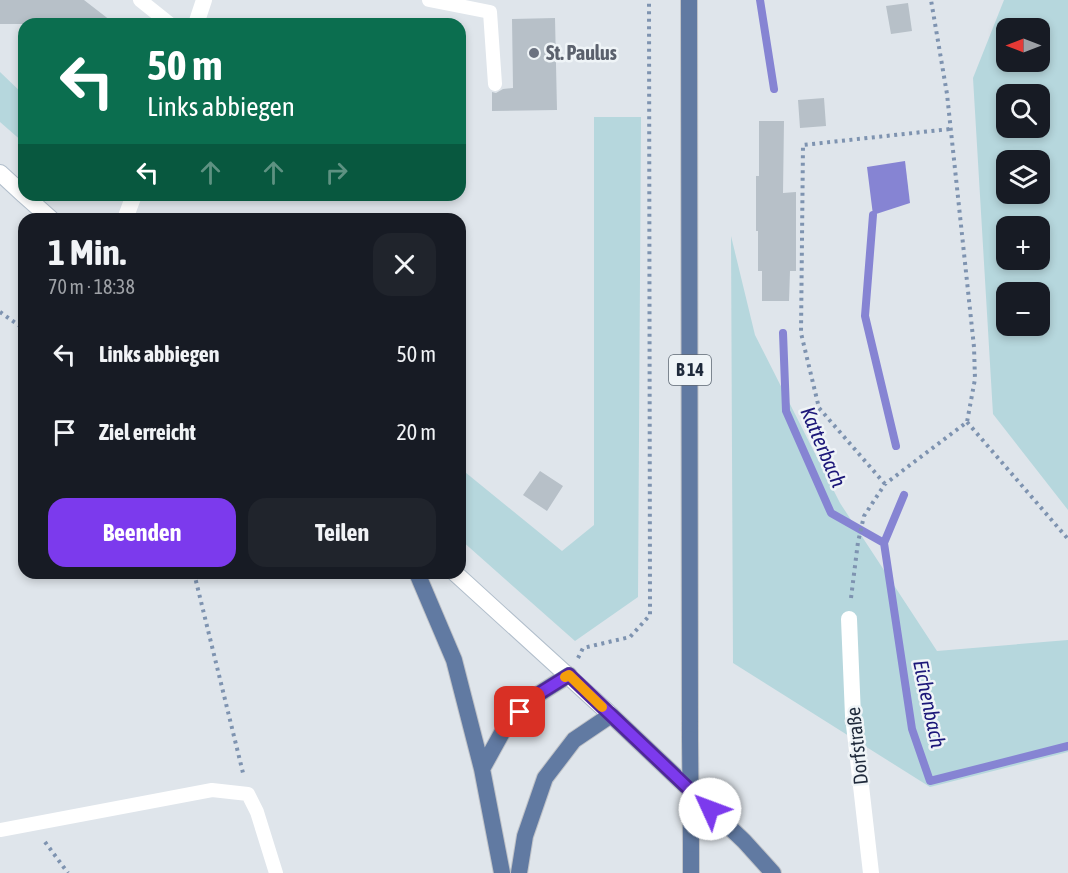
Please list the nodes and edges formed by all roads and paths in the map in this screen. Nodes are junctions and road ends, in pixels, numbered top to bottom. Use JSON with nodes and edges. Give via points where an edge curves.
{"nodes":[{"id":1,"x":140,"y":0,"type":"edge"},
{"id":2,"x":204,"y":0,"type":"edge"},
{"id":3,"x":429,"y":0,"type":"edge"},
{"id":4,"x":649,"y":0,"type":"edge"},
{"id":5,"x":689,"y":0,"type":"edge"},
{"id":6,"x":931,"y":0,"type":"edge"},
{"id":7,"x":162,"y":18,"type":"edge"},
{"id":8,"x":198,"y":18,"type":"edge"},
{"id":9,"x":495,"y":84,"type":"dead end"},
{"id":10,"x":950,"y":129,"type":"junction"},
{"id":11,"x":0,"y":173,"type":"edge"},
{"id":12,"x":18,"y":190,"type":"edge"},
{"id":13,"x":31,"y":201,"type":"edge"},
{"id":14,"x":44,"y":213,"type":"edge"},
{"id":15,"x":0,"y":312,"type":"edge"},
{"id":16,"x":18,"y":325,"type":"edge"},
{"id":17,"x":967,"y":422,"type":"junction"},
{"id":18,"x":885,"y":484,"type":"junction"},
{"id":19,"x":1068,"y":539,"type":"edge"},
{"id":20,"x":195,"y":579,"type":"edge"},
{"id":21,"x":420,"y":579,"type":"edge"},
{"id":22,"x":462,"y":579,"type":"edge"},
{"id":23,"x":849,"y":619,"type":"joint"},
{"id":24,"x":569,"y":675,"type":"junction"},
{"id":25,"x":611,"y":715,"type":"junction"},
{"id":26,"x":482,"y":769,"type":"junction"},
{"id":27,"x":248,"y":794,"type":"junction"},
{"id":28,"x":32,"y":825,"type":"junction"},
{"id":29,"x":0,"y":830,"type":"edge"},
{"id":30,"x":68,"y":873,"type":"edge"},
{"id":31,"x":276,"y":873,"type":"edge"},
{"id":32,"x":502,"y":873,"type":"edge"},
{"id":33,"x":519,"y":873,"type":"edge"},
{"id":34,"x":691,"y":873,"type":"edge"},
{"id":35,"x":773,"y":873,"type":"edge"},
{"id":36,"x":871,"y":873,"type":"edge"}],
"edges":[{"from":1,"to":7,"type":"lane"},
{"from":2,"to":8,"type":"street"},
{"from":3,"to":9,"type":"lane","via":[[490,12]]},
{"from":4,"to":24,"type":"path","via":[[650,615],[630,637],[583,648]]},
{"from":5,"to":34,"type":"main road","number":"B 14","bridge":true},
{"from":6,"to":10,"type":"path"},
{"from":10,"to":17,"type":"path","via":[[974,347],[975,379]]},
{"from":10,"to":18,"type":"path","via":[[803,145],[801,333],[819,408]]},
{"from":11,"to":12,"type":"street"},
{"from":13,"to":14,"type":"street"},
{"from":15,"to":16,"type":"path"},
{"from":17,"to":18,"type":"path"},
{"from":17,"to":19,"type":"path"},
{"from":18,"to":23,"type":"path","via":[[864,516]]},
{"from":20,"to":27,"type":"path"},
{"from":21,"to":26,"type":"main road","via":[[454,660]]},
{"from":22,"to":24,"type":"street"},
{"from":23,"to":36,"type":"street","name":"Dorfstraße","via":[[853,717]]},
{"from":24,"to":25,"type":"street"},
{"from":24,"to":26,"type":"main road","via":[[537,695],[504,729]]},
{"from":25,"to":33,"type":"main road","via":[[574,740],[545,778],[525,836]]},
{"from":25,"to":35,"type":"main road"},
{"from":26,"to":32,"type":"main road"},
{"from":27,"to":28,"type":"lane","via":[[212,790]]},
{"from":27,"to":31,"type":"lane"},
{"from":28,"to":29,"type":"lane"},
{"from":28,"to":30,"type":"path"}]}
